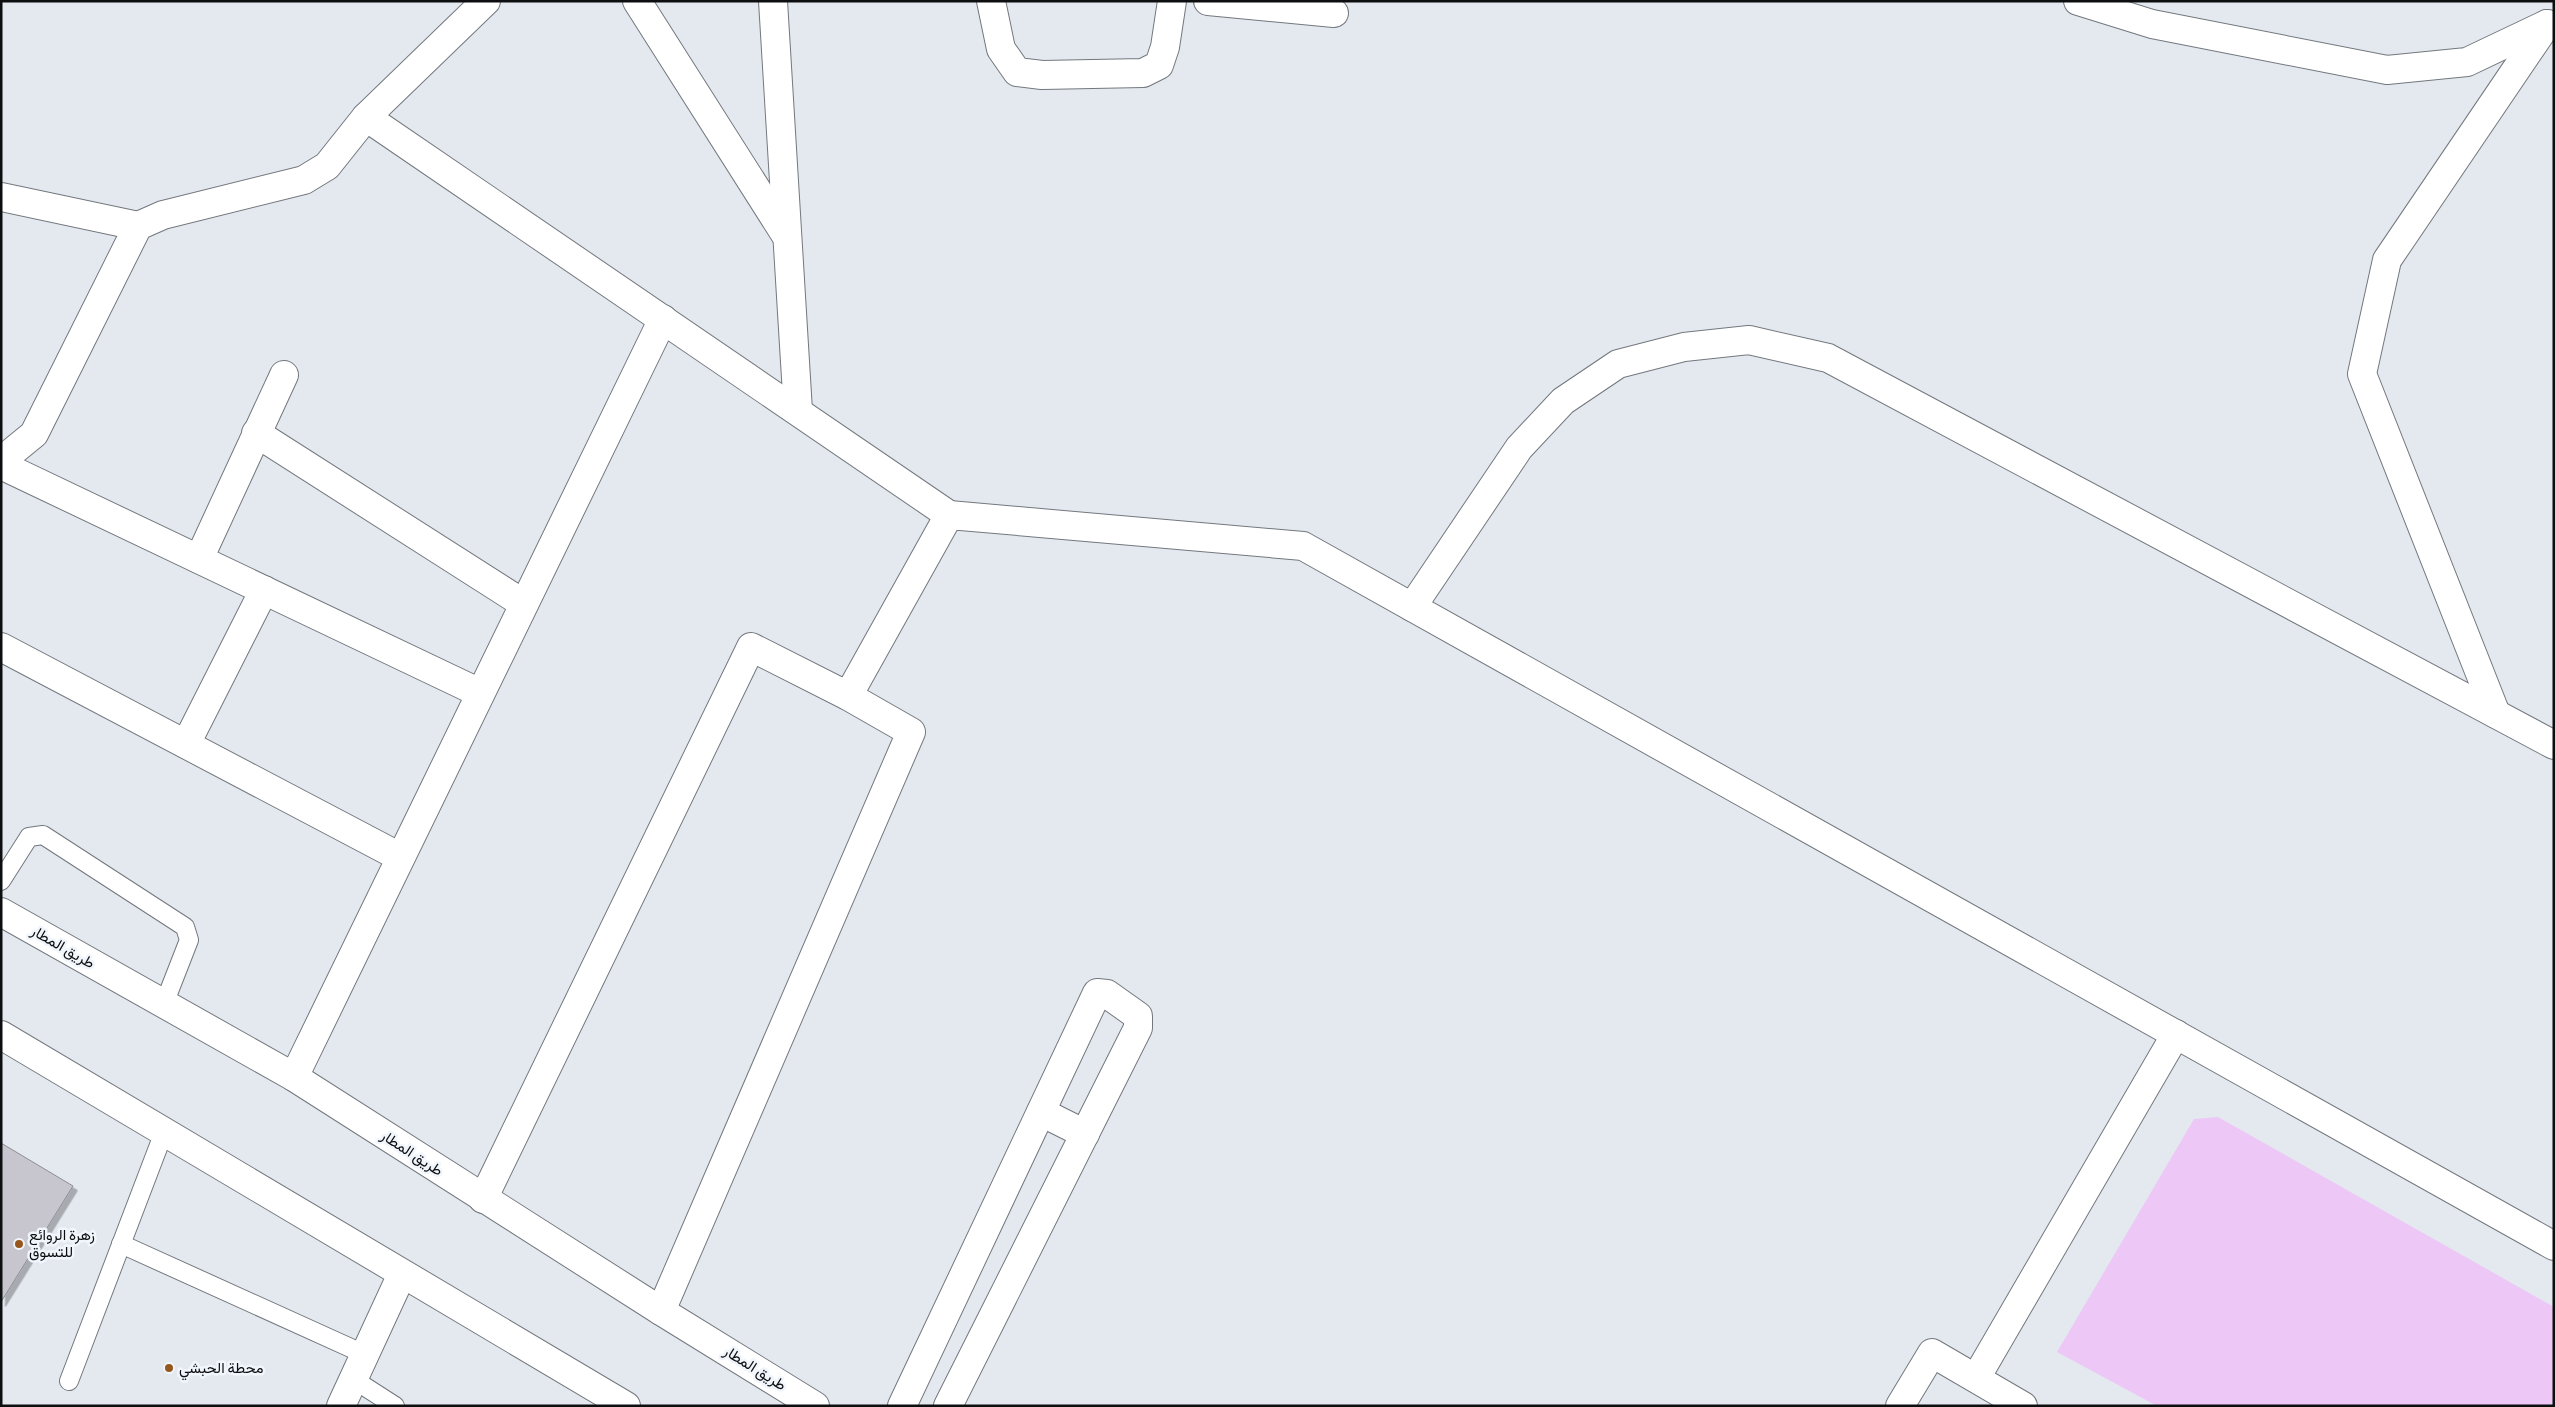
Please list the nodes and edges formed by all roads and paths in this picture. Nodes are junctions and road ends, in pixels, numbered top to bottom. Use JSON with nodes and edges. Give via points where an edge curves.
{"nodes":[{"id":1,"x":486,"y":1,"type":"edge"},
{"id":2,"x":637,"y":1,"type":"edge"},
{"id":3,"x":773,"y":1,"type":"edge"},
{"id":4,"x":991,"y":1,"type":"edge"},
{"id":5,"x":1172,"y":1,"type":"edge"},
{"id":6,"x":1208,"y":1,"type":"edge"},
{"id":7,"x":2078,"y":1,"type":"edge"},
{"id":8,"x":1334,"y":14,"type":"dead end"},
{"id":9,"x":2551,"y":21,"type":"edge"},
{"id":10,"x":366,"y":117,"type":"junction"},
{"id":11,"x":1,"y":197,"type":"edge"},
{"id":12,"x":138,"y":226,"type":"junction"},
{"id":13,"x":786,"y":235,"type":"junction"},
{"id":14,"x":663,"y":319,"type":"junction"},
{"id":15,"x":284,"y":374,"type":"dead end"},
{"id":16,"x":798,"y":411,"type":"junction"},
{"id":17,"x":256,"y":433,"type":"junction"},
{"id":18,"x":1,"y":461,"type":"edge"},
{"id":19,"x":1,"y":465,"type":"edge"},
{"id":20,"x":949,"y":515,"type":"junction"},
{"id":21,"x":199,"y":559,"type":"junction"},
{"id":22,"x":264,"y":590,"type":"junction"},
{"id":23,"x":524,"y":604,"type":"junction"},
{"id":24,"x":1412,"y":607,"type":"junction"},
{"id":25,"x":1,"y":647,"type":"edge"},
{"id":26,"x":480,"y":693,"type":"junction"},
{"id":27,"x":848,"y":696,"type":"junction"},
{"id":28,"x":2496,"y":714,"type":"junction"},
{"id":29,"x":186,"y":744,"type":"junction"},
{"id":30,"x":2554,"y":745,"type":"edge"},
{"id":31,"x":400,"y":857,"type":"junction"},
{"id":32,"x":1,"y":881,"type":"edge"},
{"id":33,"x":1,"y":912,"type":"edge"},
{"id":34,"x":164,"y":1004,"type":"junction"},
{"id":35,"x":2176,"y":1034,"type":"junction"},
{"id":36,"x":1,"y":1035,"type":"edge"},
{"id":37,"x":294,"y":1077,"type":"junction"},
{"id":38,"x":1041,"y":1112,"type":"junction"},
{"id":39,"x":164,"y":1132,"type":"junction"},
{"id":40,"x":1085,"y":1134,"type":"junction"},
{"id":41,"x":484,"y":1199,"type":"junction"},
{"id":42,"x":122,"y":1244,"type":"junction"},
{"id":43,"x":2554,"y":1246,"type":"edge"},
{"id":44,"x":402,"y":1274,"type":"junction"},
{"id":45,"x":661,"y":1311,"type":"junction"},
{"id":46,"x":364,"y":1354,"type":"junction"},
{"id":47,"x":1976,"y":1378,"type":"junction"},
{"id":48,"x":353,"y":1379,"type":"junction"},
{"id":49,"x":69,"y":1381,"type":"dead end"},
{"id":50,"x":341,"y":1406,"type":"edge"},
{"id":51,"x":395,"y":1406,"type":"edge"},
{"id":52,"x":626,"y":1406,"type":"edge"},
{"id":53,"x":816,"y":1406,"type":"edge"},
{"id":54,"x":902,"y":1406,"type":"edge"},
{"id":55,"x":948,"y":1406,"type":"edge"},
{"id":56,"x":1900,"y":1406,"type":"edge"},
{"id":57,"x":2023,"y":1406,"type":"edge"}],
"edges":[{"from":1,"to":10,"type":"street"},
{"from":2,"to":13,"type":"street"},
{"from":3,"to":13,"type":"street"},
{"from":4,"to":5,"type":"street","via":[[1001,49],[1017,72],[1042,75],[1142,74],[1159,65]]},
{"from":6,"to":8,"type":"street"},
{"from":7,"to":9,"type":"street","via":[[2152,24],[2387,70],[2467,62]]},
{"from":9,"to":28,"type":"street","via":[[2387,260],[2362,374]]},
{"from":10,"to":12,"type":"street","via":[[327,166],[304,180],[163,215]]},
{"from":10,"to":14,"type":"street"},
{"from":11,"to":12,"type":"street"},
{"from":12,"to":18,"type":"street","via":[[34,434]]},
{"from":13,"to":16,"type":"street"},
{"from":14,"to":16,"type":"street"},
{"from":14,"to":23,"type":"street"},
{"from":15,"to":17,"type":"street"},
{"from":16,"to":20,"type":"street"},
{"from":17,"to":21,"type":"street"},
{"from":17,"to":23,"type":"street"},
{"from":19,"to":21,"type":"street"},
{"from":20,"to":24,"type":"street","via":[[1303,546]]},
{"from":20,"to":27,"type":"street"},
{"from":21,"to":22,"type":"street"},
{"from":22,"to":26,"type":"street"},
{"from":22,"to":29,"type":"street"},
{"from":23,"to":26,"type":"street"},
{"from":24,"to":28,"type":"street","via":[[1519,448],[1563,401],[1618,364],[1684,347],[1749,340],[1828,358]]},
{"from":24,"to":35,"type":"street"},
{"from":25,"to":29,"type":"street"},
{"from":26,"to":31,"type":"street"},
{"from":27,"to":41,"type":"street","via":[[751,647]]},
{"from":27,"to":45,"type":"street","via":[[911,732]]},
{"from":28,"to":30,"type":"street"},
{"from":29,"to":31,"type":"street"},
{"from":31,"to":37,"type":"street"},
{"from":32,"to":34,"type":"lane","via":[[29,836],[43,835],[185,928],[189,940]]},
{"from":33,"to":34,"type":"street","name":"طريق المطار"},
{"from":34,"to":37,"type":"street","name":"طريق المطار"},
{"from":35,"to":43,"type":"street"},
{"from":35,"to":47,"type":"street"},
{"from":36,"to":39,"type":"street"},
{"from":37,"to":41,"type":"street","name":"طريق المطار"},
{"from":38,"to":40,"type":"street"},
{"from":38,"to":40,"type":"street","via":[[1097,994],[1107,994],[1138,1016],[1138,1028]]},
{"from":38,"to":54,"type":"street"},
{"from":39,"to":42,"type":"lane"},
{"from":39,"to":44,"type":"street"},
{"from":40,"to":55,"type":"street"},
{"from":41,"to":45,"type":"street","name":"طريق المطار"},
{"from":42,"to":46,"type":"lane"},
{"from":42,"to":49,"type":"lane"},
{"from":44,"to":46,"type":"street"},
{"from":44,"to":52,"type":"street"},
{"from":45,"to":53,"type":"street","name":"طريق المطار"},
{"from":46,"to":48,"type":"street"},
{"from":47,"to":56,"type":"street","via":[[1932,1353]]},
{"from":47,"to":57,"type":"street"},
{"from":48,"to":50,"type":"street"},
{"from":48,"to":51,"type":"lane"}]}
